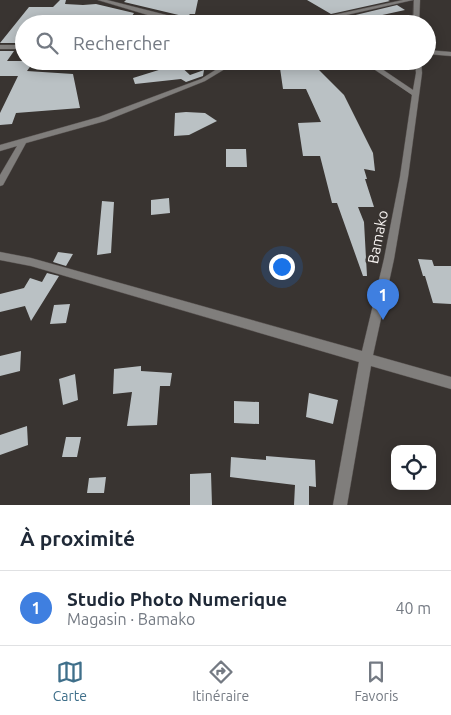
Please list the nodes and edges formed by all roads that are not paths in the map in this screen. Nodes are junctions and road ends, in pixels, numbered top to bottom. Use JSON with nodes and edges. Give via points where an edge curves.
{"nodes":[{"id":1,"x":101,"y":0,"type":"edge"},
{"id":2,"x":410,"y":0,"type":"edge"},
{"id":3,"x":417,"y":0,"type":"edge"},
{"id":4,"x":150,"y":14,"type":"joint"},
{"id":5,"x":155,"y":15,"type":"edge"},
{"id":6,"x":341,"y":15,"type":"edge"},
{"id":7,"x":416,"y":15,"type":"edge"},
{"id":8,"x":0,"y":47,"type":"edge"},
{"id":9,"x":15,"y":47,"type":"edge"},
{"id":10,"x":436,"y":53,"type":"edge"},
{"id":11,"x":451,"y":54,"type":"edge"},
{"id":12,"x":220,"y":70,"type":"edge"},
{"id":13,"x":379,"y":70,"type":"edge"},
{"id":14,"x":419,"y":70,"type":"edge"},
{"id":15,"x":415,"y":94,"type":"junction"},
{"id":16,"x":23,"y":142,"type":"junction"},
{"id":17,"x":0,"y":148,"type":"edge"},
{"id":18,"x":0,"y":183,"type":"edge"},
{"id":19,"x":0,"y":256,"type":"edge"},
{"id":20,"x":366,"y":359,"type":"junction"},
{"id":21,"x":451,"y":383,"type":"edge"},
{"id":22,"x":340,"y":505,"type":"edge"}],
"edges":[{"from":1,"to":4,"type":"street"},
{"from":2,"to":6,"type":"street"},
{"from":3,"to":7,"type":"street"},
{"from":4,"to":5,"type":"street"},
{"from":8,"to":9,"type":"street"},
{"from":10,"to":11,"type":"street"},
{"from":12,"to":16,"type":"street","via":[[203,80],[102,119]]},
{"from":13,"to":15,"type":"street"},
{"from":14,"to":15,"type":"street","name":"Bamako"},
{"from":15,"to":20,"type":"street","name":"Bamako","via":[[389,259]]},
{"from":16,"to":17,"type":"street"},
{"from":16,"to":18,"type":"street"},
{"from":19,"to":20,"type":"street","via":[[31,262]]},
{"from":20,"to":21,"type":"street"},
{"from":20,"to":22,"type":"street","name":"Bamako"}]}
